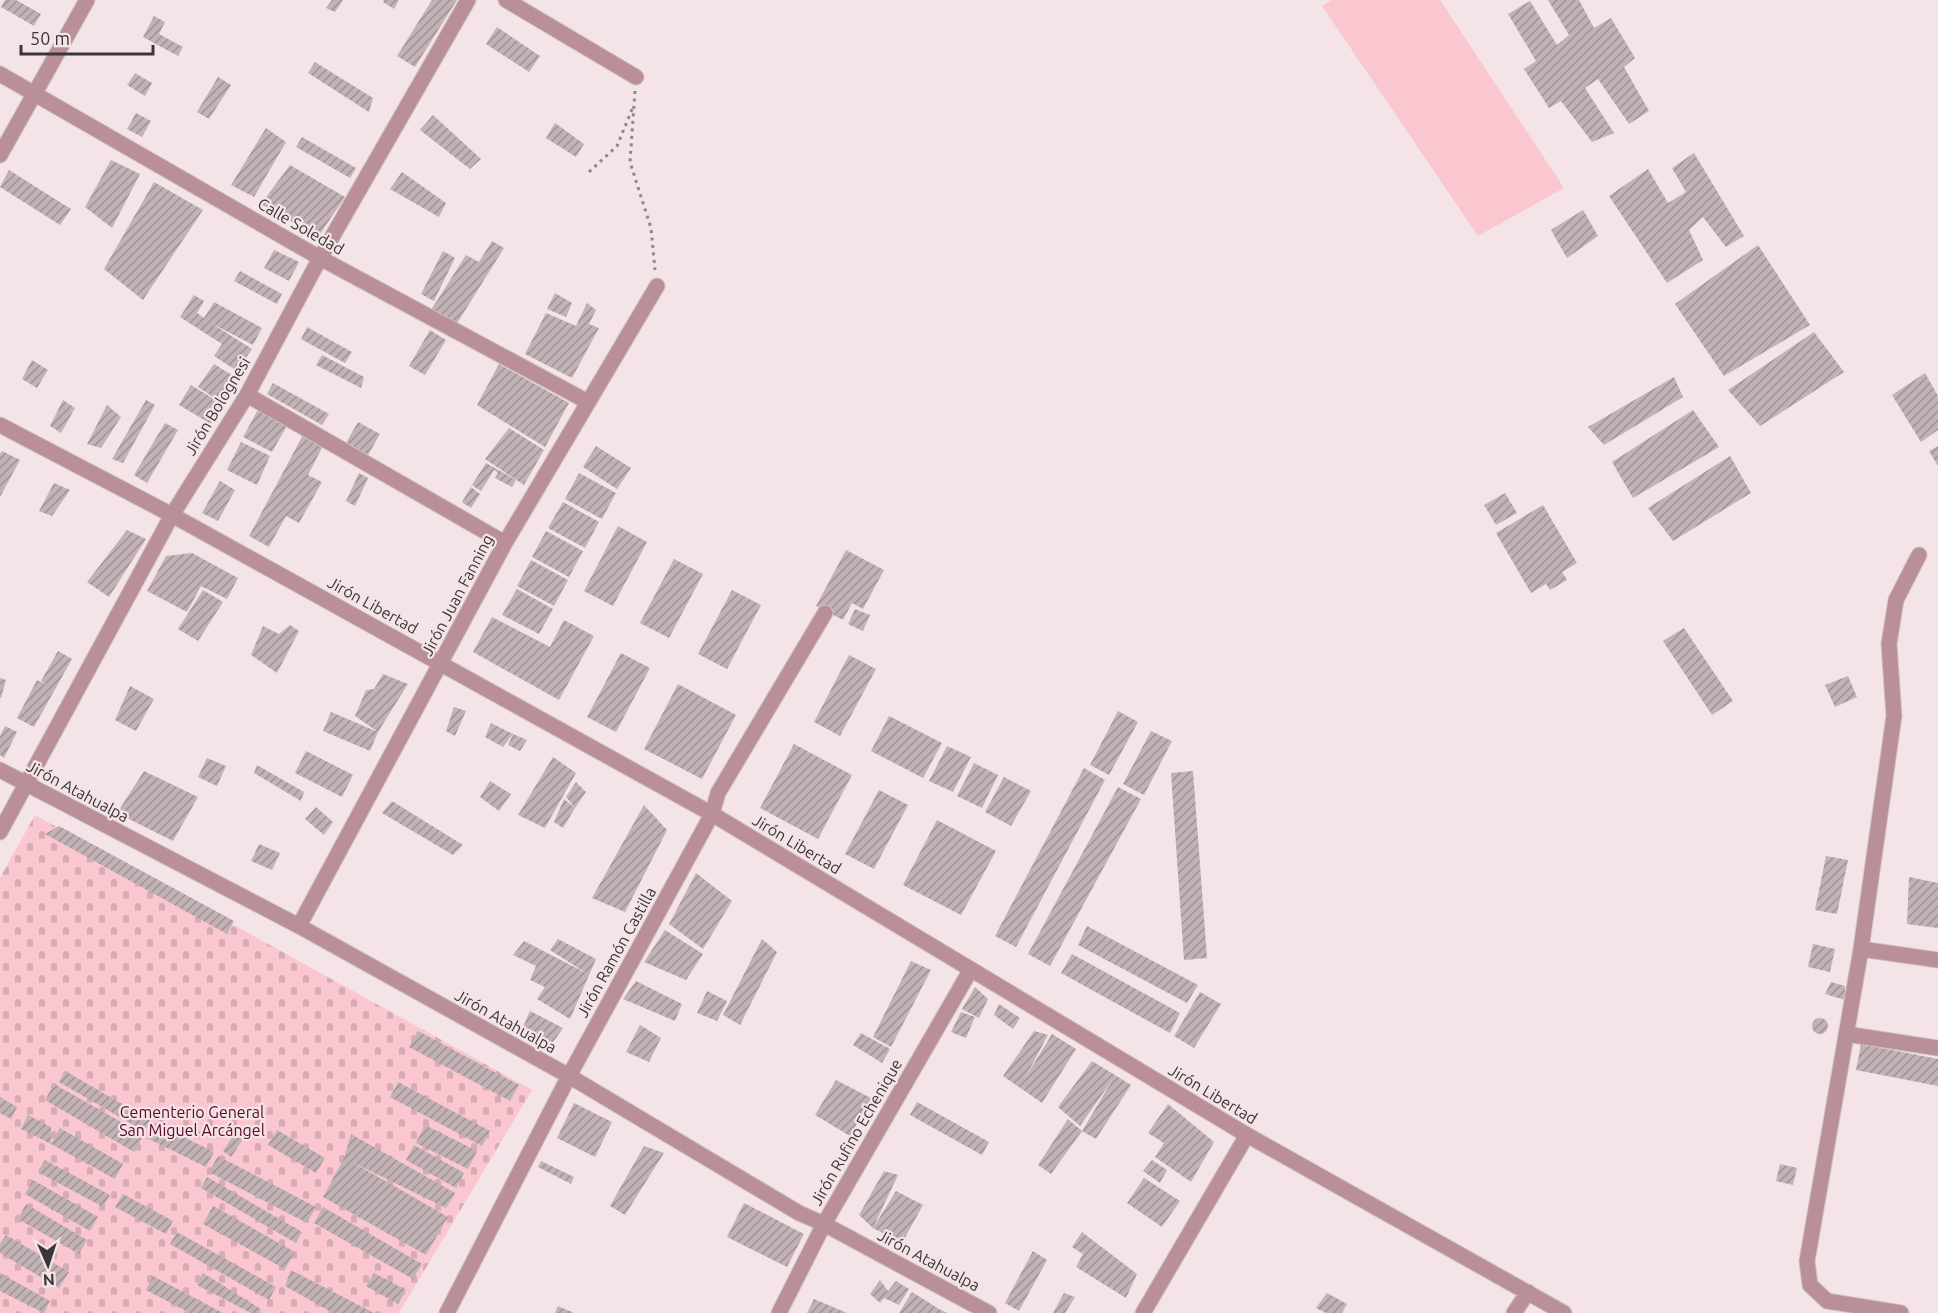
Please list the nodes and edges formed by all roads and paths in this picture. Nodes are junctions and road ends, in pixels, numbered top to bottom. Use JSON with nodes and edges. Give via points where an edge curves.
{"nodes":[{"id":1,"x":87,"y":0,"type":"edge"},
{"id":2,"x":468,"y":0,"type":"edge"},
{"id":3,"x":507,"y":0,"type":"edge"},
{"id":4,"x":0,"y":74,"type":"edge"},
{"id":5,"x":636,"y":77,"type":"joint"},
{"id":6,"x":34,"y":93,"type":"junction"},
{"id":7,"x":635,"y":103,"type":"junction"},
{"id":8,"x":0,"y":155,"type":"edge"},
{"id":9,"x":589,"y":172,"type":"dead end"},
{"id":10,"x":320,"y":258,"type":"junction"},
{"id":11,"x":657,"y":286,"type":"joint"},
{"id":12,"x":247,"y":395,"type":"junction"},
{"id":13,"x":588,"y":402,"type":"junction"},
{"id":14,"x":0,"y":425,"type":"edge"},
{"id":15,"x":172,"y":515,"type":"junction"},
{"id":16,"x":505,"y":543,"type":"junction"},
{"id":17,"x":1918,"y":555,"type":"dead end"},
{"id":18,"x":825,"y":613,"type":"dead end"},
{"id":19,"x":441,"y":663,"type":"junction"},
{"id":20,"x":0,"y":770,"type":"edge"},
{"id":21,"x":26,"y":784,"type":"junction"},
{"id":22,"x":712,"y":814,"type":"junction"},
{"id":23,"x":0,"y":832,"type":"edge"},
{"id":24,"x":299,"y":926,"type":"junction"},
{"id":25,"x":1861,"y":949,"type":"junction"},
{"id":26,"x":1938,"y":960,"type":"edge"},
{"id":27,"x":970,"y":971,"type":"junction"},
{"id":28,"x":1846,"y":1034,"type":"junction"},
{"id":29,"x":1938,"y":1048,"type":"edge"},
{"id":30,"x":569,"y":1076,"type":"junction"},
{"id":31,"x":1247,"y":1135,"type":"junction"},
{"id":32,"x":824,"y":1224,"type":"junction"},
{"id":33,"x":1528,"y":1292,"type":"junction"},
{"id":34,"x":447,"y":1313,"type":"edge"},
{"id":35,"x":779,"y":1313,"type":"edge"},
{"id":36,"x":989,"y":1313,"type":"edge"},
{"id":37,"x":1143,"y":1313,"type":"edge"},
{"id":38,"x":1514,"y":1313,"type":"edge"},
{"id":39,"x":1564,"y":1313,"type":"edge"},
{"id":40,"x":1901,"y":1313,"type":"edge"}],
"edges":[{"from":1,"to":6,"type":"street"},
{"from":2,"to":10,"type":"street","name":"Jirón Bolognesi"},
{"from":3,"to":5,"type":"street"},
{"from":4,"to":6,"type":"street","name":"Calle Soledad"},
{"from":5,"to":7,"type":"path"},
{"from":6,"to":8,"type":"street"},
{"from":6,"to":10,"type":"street","name":"Calle Soledad"},
{"from":7,"to":9,"type":"path","via":[[617,146]]},
{"from":7,"to":11,"type":"path","via":[[630,162],[651,228]]},
{"from":10,"to":12,"type":"street","name":"Jirón Bolognesi"},
{"from":10,"to":13,"type":"street","name":"Calle Soledad"},
{"from":11,"to":13,"type":"street","name":"Jirón Juan Fanning"},
{"from":12,"to":15,"type":"street","name":"Jirón Bolognesi"},
{"from":12,"to":16,"type":"street"},
{"from":13,"to":16,"type":"street","name":"Jirón Juan Fanning"},
{"from":14,"to":15,"type":"street","name":"Jirón Libertad"},
{"from":15,"to":19,"type":"street","name":"Jirón Libertad"},
{"from":15,"to":21,"type":"street","name":"Jirón Bolognesi"},
{"from":16,"to":19,"type":"street","name":"Jirón Juan Fanning"},
{"from":17,"to":25,"type":"street","via":[[1896,600],[1889,644],[1894,716]]},
{"from":18,"to":22,"type":"street","name":"Jirón Ramón Castilla","via":[[718,793]]},
{"from":19,"to":22,"type":"street","name":"Jirón Libertad"},
{"from":19,"to":24,"type":"street","name":"Jirón Juan Fanning"},
{"from":20,"to":21,"type":"street","name":"Jirón Atahualpa"},
{"from":21,"to":23,"type":"street","name":"Jirón Bolognesi"},
{"from":21,"to":24,"type":"street","name":"Jirón Atahualpa"},
{"from":22,"to":27,"type":"street","name":"Jirón Libertad"},
{"from":22,"to":30,"type":"street","name":"Jirón Ramón Castilla"},
{"from":24,"to":30,"type":"street","name":"Jirón Atahualpa"},
{"from":25,"to":26,"type":"street"},
{"from":25,"to":28,"type":"street"},
{"from":27,"to":31,"type":"street","name":"Jirón Libertad"},
{"from":27,"to":32,"type":"street","name":"Jirón Rufino Echenique"},
{"from":28,"to":29,"type":"street"},
{"from":28,"to":40,"type":"street","via":[[1807,1261],[1810,1286],[1827,1301]]},
{"from":30,"to":32,"type":"street","name":"Jirón Atahualpa"},
{"from":30,"to":34,"type":"street","name":"Jirón Ramón Castilla"},
{"from":31,"to":33,"type":"street","name":"Jirón Libertad"},
{"from":31,"to":37,"type":"street"},
{"from":32,"to":35,"type":"street","name":"Jirón Rufino Echenique"},
{"from":32,"to":36,"type":"street","name":"Jirón Atahualpa"},
{"from":33,"to":38,"type":"street"},
{"from":33,"to":39,"type":"street","name":"Jirón Libertad"}]}
